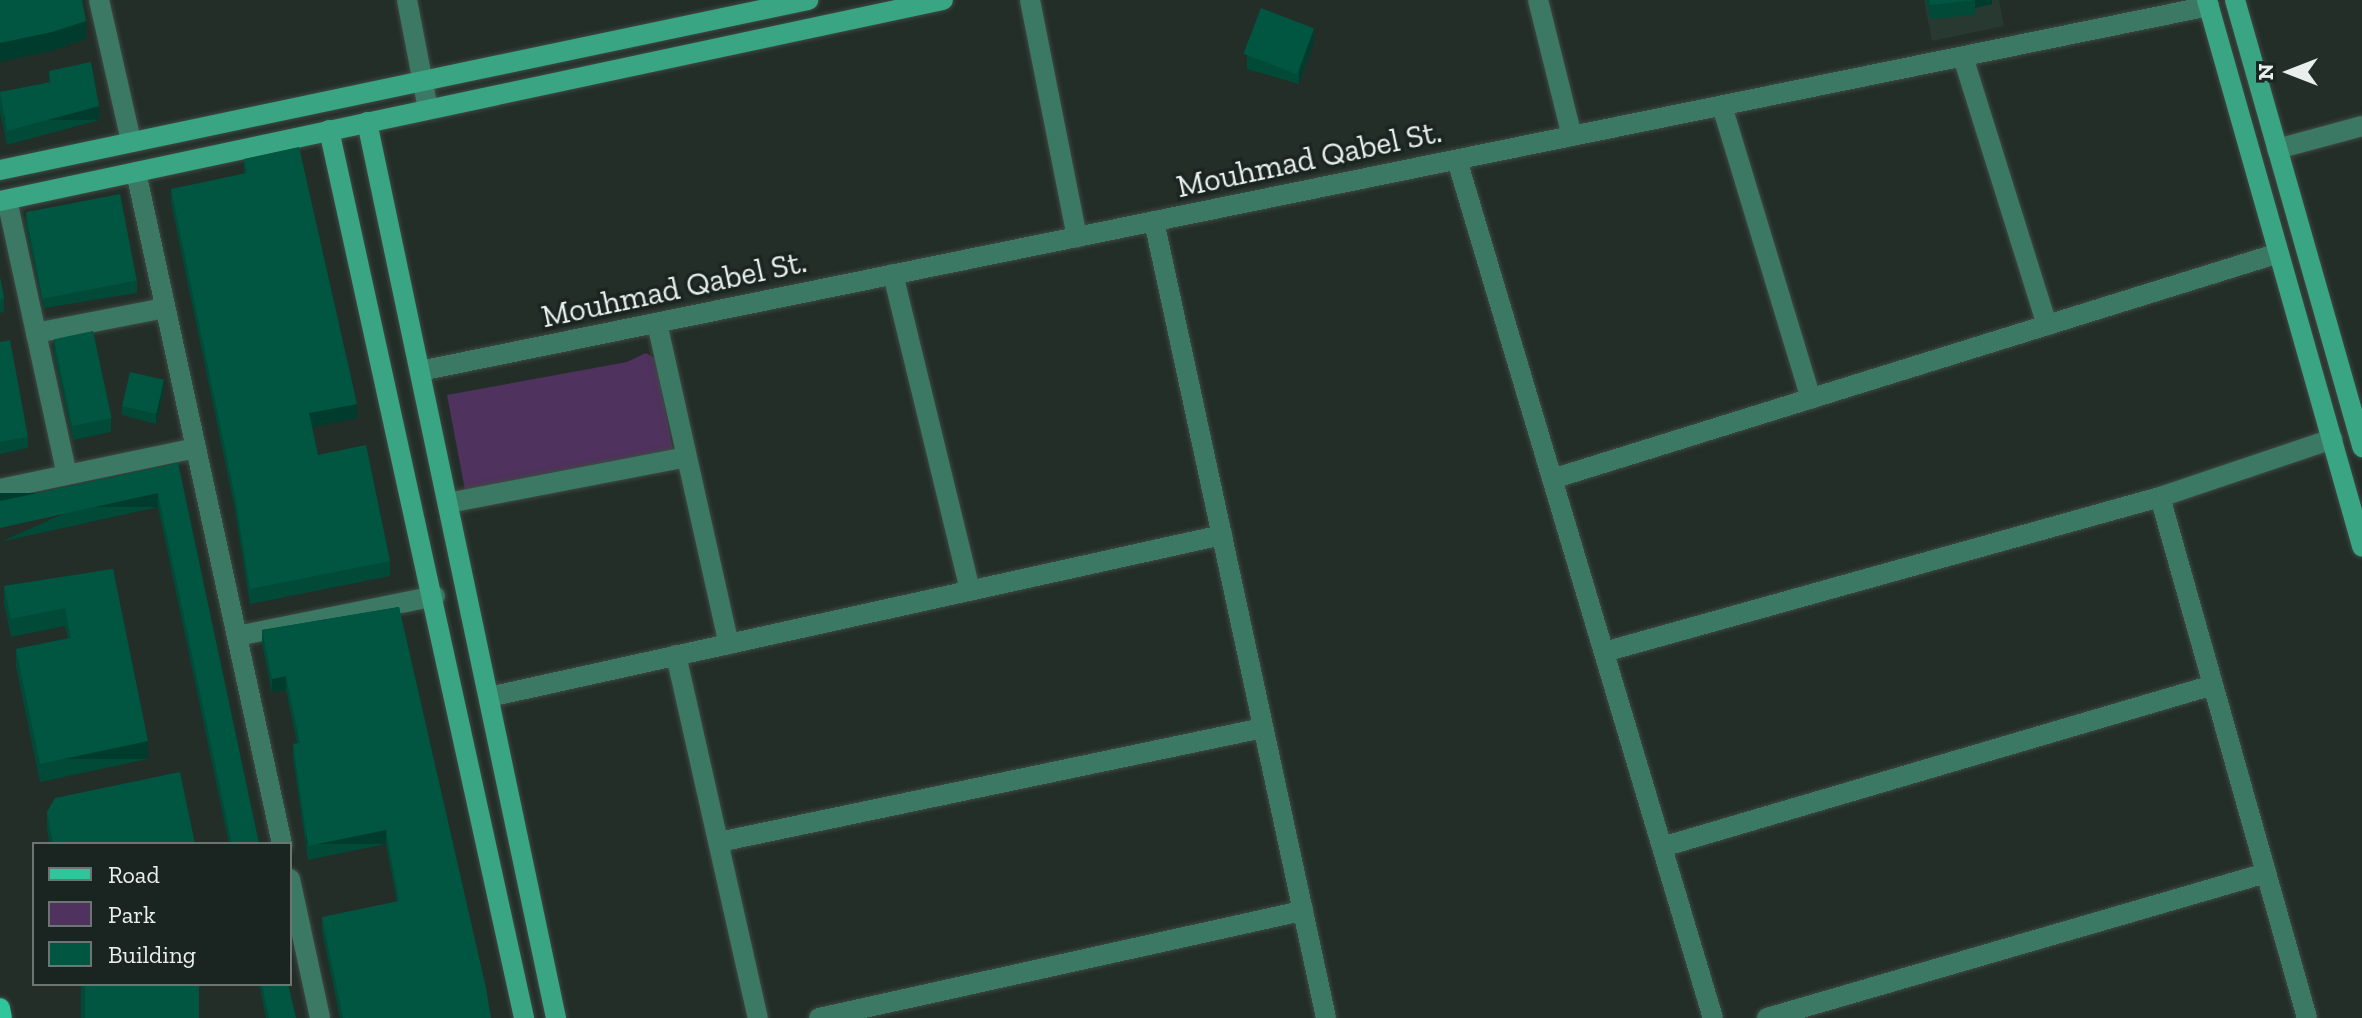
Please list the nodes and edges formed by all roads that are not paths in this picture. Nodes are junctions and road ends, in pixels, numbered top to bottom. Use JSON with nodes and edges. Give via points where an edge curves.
{"nodes":[{"id":1,"x":99,"y":0,"type":"edge"},
{"id":2,"x":407,"y":0,"type":"edge"},
{"id":3,"x":808,"y":0,"type":"edge"},
{"id":4,"x":943,"y":0,"type":"edge"},
{"id":5,"x":1030,"y":0,"type":"edge"},
{"id":6,"x":1538,"y":0,"type":"edge"},
{"id":7,"x":2235,"y":0,"type":"edge"},
{"id":8,"x":2208,"y":3,"type":"edge"},
{"id":9,"x":1963,"y":57,"type":"junction"},
{"id":10,"x":422,"y":79,"type":"junction"},
{"id":11,"x":1722,"y":106,"type":"junction"},
{"id":12,"x":428,"y":109,"type":"junction"},
{"id":13,"x":367,"y":122,"type":"junction"},
{"id":14,"x":2362,"y":126,"type":"edge"},
{"id":15,"x":329,"y":130,"type":"junction"},
{"id":16,"x":1572,"y":136,"type":"junction"},
{"id":17,"x":131,"y":141,"type":"junction"},
{"id":18,"x":2277,"y":149,"type":"junction"},
{"id":19,"x":1457,"y":160,"type":"junction"},
{"id":20,"x":0,"y":170,"type":"edge"},
{"id":21,"x":136,"y":172,"type":"junction"},
{"id":22,"x":3,"y":200,"type":"edge"},
{"id":23,"x":1154,"y":221,"type":"junction"},
{"id":24,"x":1077,"y":237,"type":"junction"},
{"id":25,"x":2279,"y":253,"type":"junction"},
{"id":26,"x":893,"y":274,"type":"junction"},
{"id":27,"x":165,"y":308,"type":"junction"},
{"id":28,"x":657,"y":323,"type":"junction"},
{"id":29,"x":2047,"y":325,"type":"junction"},
{"id":30,"x":36,"y":333,"type":"junction"},
{"id":31,"x":420,"y":371,"type":"junction"},
{"id":32,"x":1811,"y":399,"type":"junction"},
{"id":33,"x":2332,"y":439,"type":"junction"},
{"id":34,"x":2362,"y":447,"type":"edge"},
{"id":35,"x":196,"y":448,"type":"junction"},
{"id":36,"x":686,"y":457,"type":"junction"},
{"id":37,"x":67,"y":475,"type":"junction"},
{"id":38,"x":1552,"y":479,"type":"junction"},
{"id":39,"x":0,"y":489,"type":"edge"},
{"id":40,"x":2160,"y":497,"type":"junction"},
{"id":41,"x":448,"y":503,"type":"junction"},
{"id":42,"x":1222,"y":535,"type":"junction"},
{"id":43,"x":2362,"y":546,"type":"edge"},
{"id":44,"x":970,"y":591,"type":"junction"},
{"id":45,"x":435,"y":596,"type":"junction"},
{"id":46,"x":237,"y":636,"type":"junction"},
{"id":47,"x":729,"y":644,"type":"junction"},
{"id":48,"x":1604,"y":652,"type":"junction"},
{"id":49,"x":676,"y":655,"type":"junction"},
{"id":50,"x":2213,"y":685,"type":"junction"},
{"id":51,"x":489,"y":697,"type":"junction"},
{"id":52,"x":1263,"y":728,"type":"junction"},
{"id":53,"x":282,"y":842,"type":"edge"},
{"id":54,"x":719,"y":842,"type":"junction"},
{"id":55,"x":1662,"y":847,"type":"junction"},
{"id":56,"x":2266,"y":873,"type":"junction"},
{"id":57,"x":292,"y":888,"type":"edge"},
{"id":58,"x":1303,"y":911,"type":"junction"},
{"id":59,"x":0,"y":1008,"type":"edge"},
{"id":60,"x":2,"y":1018,"type":"edge"},
{"id":61,"x":320,"y":1018,"type":"edge"},
{"id":62,"x":524,"y":1018,"type":"edge"},
{"id":63,"x":556,"y":1018,"type":"edge"},
{"id":64,"x":758,"y":1018,"type":"edge"},
{"id":65,"x":819,"y":1018,"type":"edge"},
{"id":66,"x":1326,"y":1018,"type":"edge"},
{"id":67,"x":1713,"y":1018,"type":"edge"},
{"id":68,"x":1767,"y":1018,"type":"edge"},
{"id":69,"x":2307,"y":1018,"type":"edge"}],
"edges":[{"from":1,"to":17,"type":"street"},
{"from":2,"to":10,"type":"street"},
{"from":3,"to":10,"type":"street"},
{"from":4,"to":12,"type":"street"},
{"from":5,"to":24,"type":"street"},
{"from":6,"to":16,"type":"street"},
{"from":7,"to":18,"type":"street"},
{"from":8,"to":9,"type":"street","name":"Mouhmad Qabel St."},
{"from":8,"to":25,"type":"street"},
{"from":9,"to":11,"type":"street","name":"Mouhmad Qabel St."},
{"from":9,"to":29,"type":"street"},
{"from":10,"to":12,"type":"street"},
{"from":10,"to":17,"type":"street"},
{"from":11,"to":16,"type":"street","name":"Mouhmad Qabel St."},
{"from":11,"to":32,"type":"street"},
{"from":12,"to":13,"type":"street"},
{"from":13,"to":15,"type":"street"},
{"from":13,"to":31,"type":"street"},
{"from":14,"to":18,"type":"street"},
{"from":15,"to":21,"type":"street"},
{"from":15,"to":45,"type":"street"},
{"from":16,"to":19,"type":"street","name":"Mouhmad Qabel St."},
{"from":17,"to":20,"type":"street"},
{"from":18,"to":34,"type":"street"},
{"from":19,"to":23,"type":"street","name":"Mouhmad Qabel St."},
{"from":19,"to":38,"type":"street"},
{"from":21,"to":22,"type":"street"},
{"from":21,"to":27,"type":"street"},
{"from":22,"to":30,"type":"street"},
{"from":23,"to":24,"type":"street","name":"Mouhmad Qabel St."},
{"from":23,"to":42,"type":"street"},
{"from":24,"to":26,"type":"street","name":"Mouhmad Qabel St."},
{"from":25,"to":29,"type":"street"},
{"from":25,"to":33,"type":"street"},
{"from":26,"to":28,"type":"street","name":"Mouhmad Qabel St."},
{"from":26,"to":44,"type":"street"},
{"from":27,"to":30,"type":"street"},
{"from":27,"to":35,"type":"street"},
{"from":28,"to":31,"type":"street","name":"Mouhmad Qabel St."},
{"from":28,"to":36,"type":"street"},
{"from":29,"to":32,"type":"street"},
{"from":30,"to":37,"type":"street"},
{"from":31,"to":41,"type":"street"},
{"from":32,"to":38,"type":"street"},
{"from":33,"to":40,"type":"street"},
{"from":33,"to":43,"type":"street"},
{"from":35,"to":37,"type":"street"},
{"from":35,"to":46,"type":"street"},
{"from":36,"to":41,"type":"street"},
{"from":36,"to":47,"type":"street"},
{"from":37,"to":39,"type":"street"},
{"from":38,"to":48,"type":"street"},
{"from":40,"to":48,"type":"street"},
{"from":40,"to":50,"type":"street"},
{"from":41,"to":51,"type":"street"},
{"from":42,"to":44,"type":"street"},
{"from":42,"to":52,"type":"street"},
{"from":44,"to":47,"type":"street"},
{"from":45,"to":46,"type":"street"},
{"from":45,"to":62,"type":"street"},
{"from":46,"to":53,"type":"street"},
{"from":47,"to":49,"type":"street"},
{"from":48,"to":55,"type":"street"},
{"from":49,"to":51,"type":"street"},
{"from":49,"to":54,"type":"street"},
{"from":50,"to":55,"type":"street"},
{"from":50,"to":56,"type":"street"},
{"from":51,"to":63,"type":"street"},
{"from":52,"to":54,"type":"street"},
{"from":52,"to":58,"type":"street"},
{"from":54,"to":64,"type":"street"},
{"from":55,"to":67,"type":"street"},
{"from":56,"to":68,"type":"street"},
{"from":56,"to":69,"type":"street"},
{"from":57,"to":61,"type":"street"},
{"from":58,"to":65,"type":"street"},
{"from":58,"to":66,"type":"street"},
{"from":59,"to":60,"type":"main road"}]}
